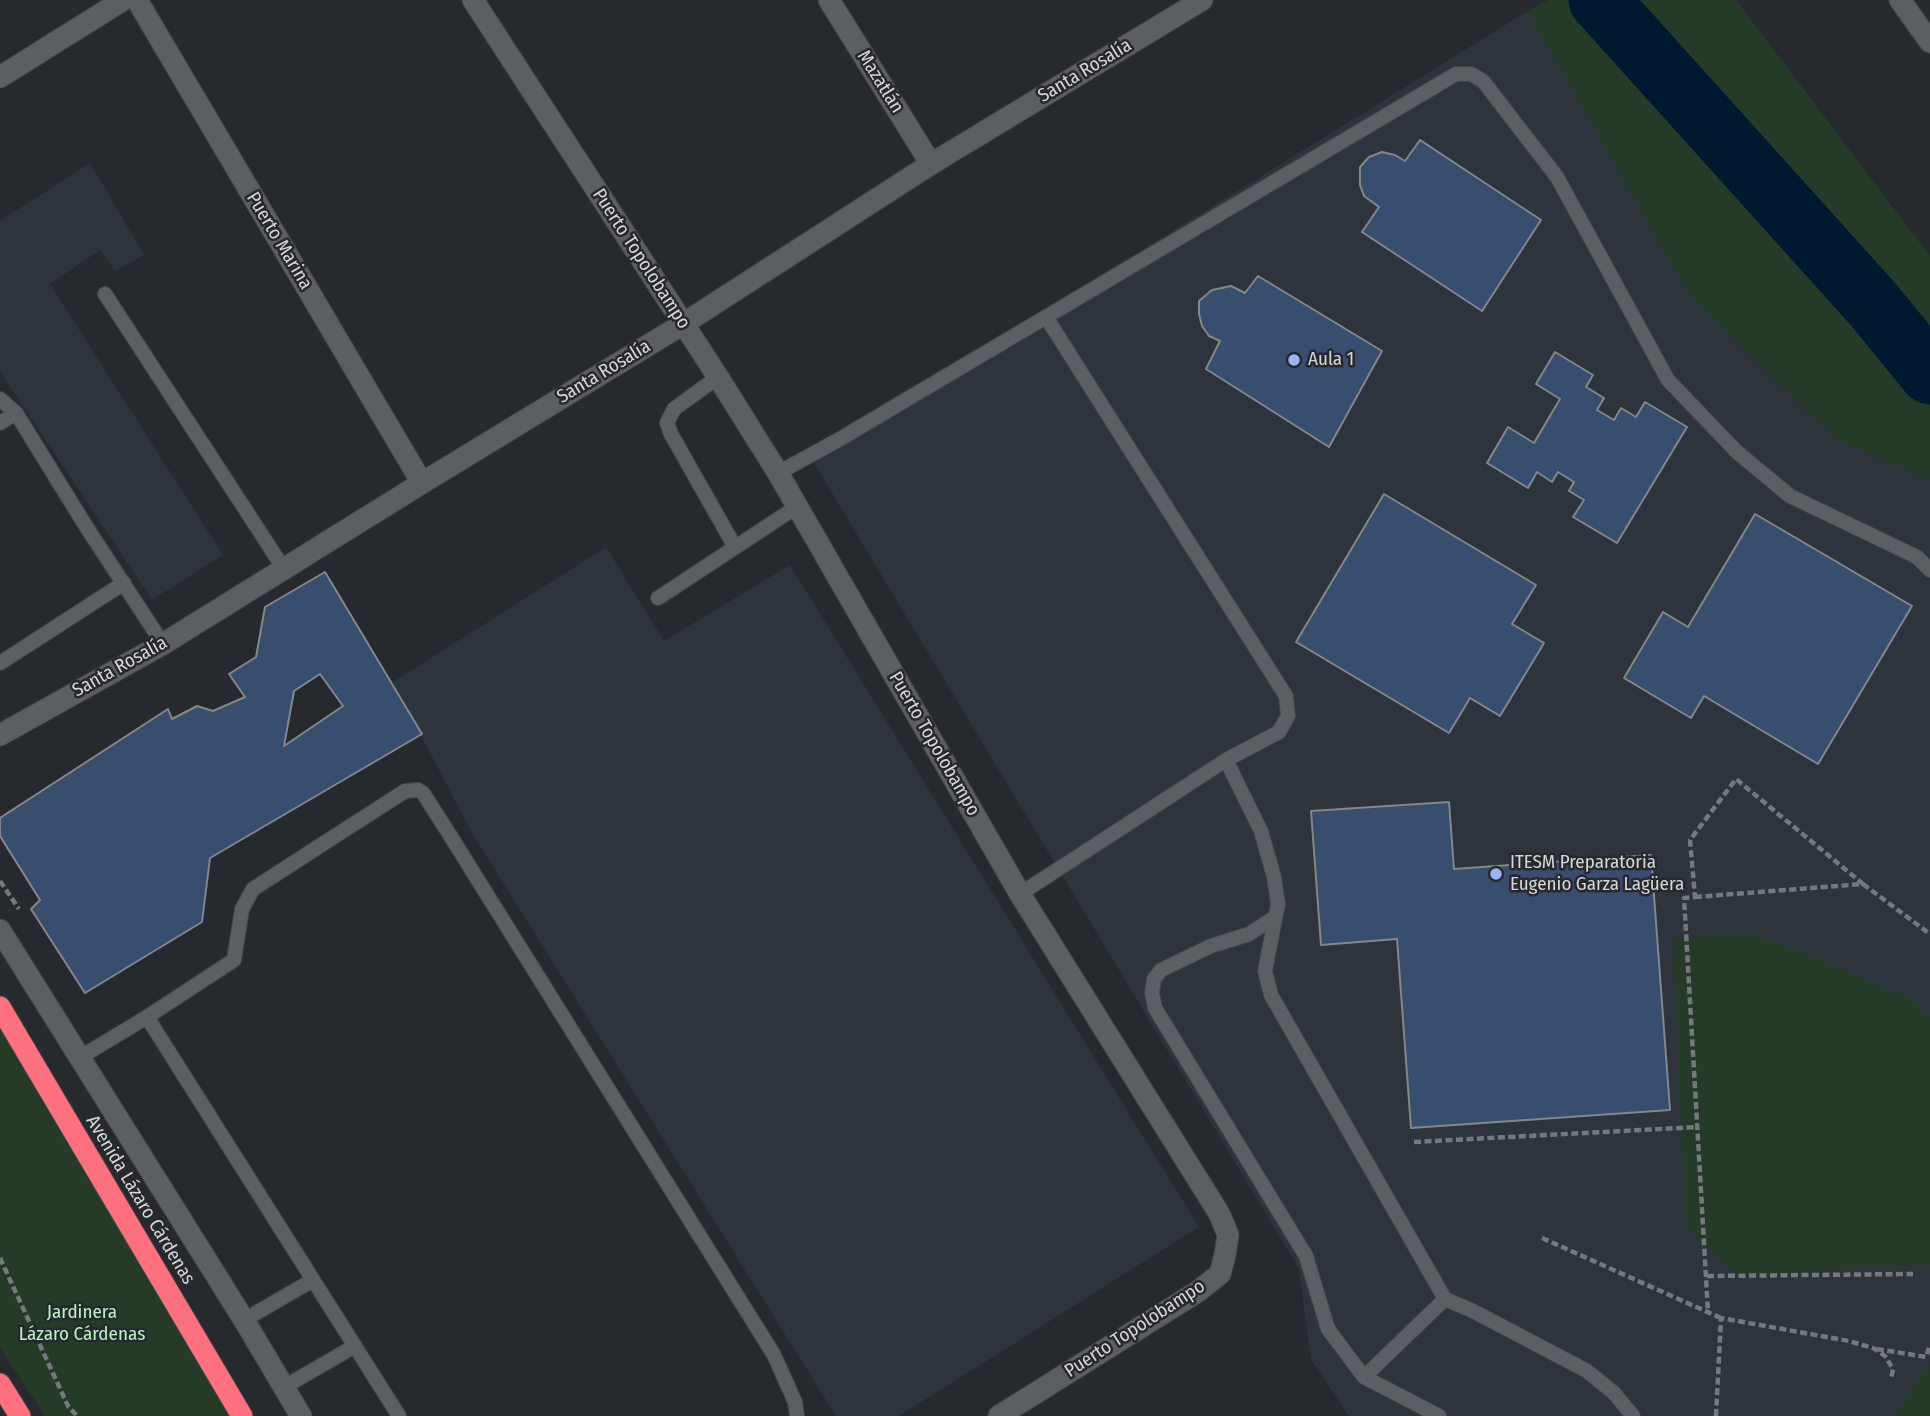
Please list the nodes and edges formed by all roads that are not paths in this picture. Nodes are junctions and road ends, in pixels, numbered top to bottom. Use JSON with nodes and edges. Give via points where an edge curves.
{"nodes":[{"id":1,"x":123,"y":0,"type":"edge"},
{"id":2,"x":137,"y":0,"type":"edge"},
{"id":3,"x":473,"y":0,"type":"edge"},
{"id":4,"x":829,"y":0,"type":"edge"},
{"id":5,"x":1202,"y":0,"type":"edge"},
{"id":6,"x":1900,"y":0,"type":"edge"},
{"id":7,"x":1180,"y":6,"type":"edge"},
{"id":8,"x":1930,"y":42,"type":"edge"},
{"id":9,"x":0,"y":77,"type":"edge"},
{"id":10,"x":931,"y":164,"type":"junction"},
{"id":11,"x":105,"y":294,"type":"dead end"},
{"id":12,"x":1046,"y":317,"type":"junction"},
{"id":13,"x":683,"y":324,"type":"junction"},
{"id":14,"x":718,"y":377,"type":"junction"},
{"id":15,"x":0,"y":399,"type":"edge"},
{"id":16,"x":16,"y":413,"type":"junction"},
{"id":17,"x":0,"y":423,"type":"edge"},
{"id":18,"x":778,"y":473,"type":"junction"},
{"id":19,"x":422,"y":483,"type":"junction"},
{"id":20,"x":798,"y":506,"type":"junction"},
{"id":21,"x":735,"y":547,"type":"junction"},
{"id":22,"x":284,"y":569,"type":"junction"},
{"id":23,"x":1930,"y":570,"type":"edge"},
{"id":24,"x":124,"y":583,"type":"junction"},
{"id":25,"x":658,"y":598,"type":"dead end"},
{"id":26,"x":163,"y":644,"type":"junction"},
{"id":27,"x":0,"y":663,"type":"edge"},
{"id":28,"x":0,"y":734,"type":"edge"},
{"id":29,"x":1226,"y":760,"type":"junction"},
{"id":30,"x":1020,"y":894,"type":"junction"},
{"id":31,"x":1275,"y":917,"type":"junction"},
{"id":32,"x":0,"y":930,"type":"edge"},
{"id":33,"x":0,"y":1007,"type":"edge"},
{"id":34,"x":147,"y":1017,"type":"junction"},
{"id":35,"x":79,"y":1058,"type":"junction"},
{"id":36,"x":313,"y":1280,"type":"junction"},
{"id":37,"x":1445,"y":1299,"type":"junction"},
{"id":38,"x":244,"y":1320,"type":"junction"},
{"id":39,"x":355,"y":1346,"type":"junction"},
{"id":40,"x":1364,"y":1377,"type":"junction"},
{"id":41,"x":0,"y":1384,"type":"edge"},
{"id":42,"x":284,"y":1387,"type":"junction"},
{"id":43,"x":20,"y":1416,"type":"edge"},
{"id":44,"x":242,"y":1416,"type":"edge"},
{"id":45,"x":301,"y":1416,"type":"edge"},
{"id":46,"x":399,"y":1416,"type":"edge"},
{"id":47,"x":797,"y":1416,"type":"edge"},
{"id":48,"x":999,"y":1416,"type":"edge"},
{"id":49,"x":1439,"y":1416,"type":"edge"},
{"id":50,"x":1633,"y":1416,"type":"edge"}],
"edges":[{"from":1,"to":9,"type":"street"},
{"from":2,"to":19,"type":"street","name":"Puerto Marina"},
{"from":3,"to":13,"type":"street","name":"Puerto Topolobampo"},
{"from":4,"to":10,"type":"street","name":"Mazatlán"},
{"from":5,"to":7,"type":"street","name":"Santa Rosalía"},
{"from":6,"to":8,"type":"street"},
{"from":7,"to":10,"type":"street","name":"Santa Rosalía"},
{"from":10,"to":13,"type":"street","name":"Santa Rosalía"},
{"from":11,"to":22,"type":"lane"},
{"from":12,"to":18,"type":"lane"},
{"from":12,"to":23,"type":"lane","via":[[1456,74],[1471,74],[1483,80],[1557,177],[1668,380],[1737,452],[1790,496],[1917,556]]},
{"from":12,"to":29,"type":"lane","via":[[1286,696],[1288,716],[1279,732]]},
{"from":13,"to":14,"type":"street","name":"Puerto Topolobampo"},
{"from":13,"to":19,"type":"street","name":"Santa Rosalía"},
{"from":14,"to":18,"type":"street","name":"Puerto Topolobampo"},
{"from":14,"to":21,"type":"lane","via":[[674,409],[667,423]]},
{"from":15,"to":16,"type":"lane"},
{"from":16,"to":17,"type":"lane"},
{"from":16,"to":24,"type":"lane"},
{"from":18,"to":20,"type":"street","name":"Puerto Topolobampo"},
{"from":19,"to":22,"type":"street","name":"Santa Rosalía"},
{"from":20,"to":21,"type":"lane"},
{"from":20,"to":30,"type":"street","name":"Puerto Topolobampo"},
{"from":21,"to":25,"type":"lane"},
{"from":22,"to":26,"type":"street","name":"Santa Rosalía"},
{"from":24,"to":26,"type":"lane"},
{"from":24,"to":27,"type":"lane"},
{"from":26,"to":28,"type":"street","name":"Santa Rosalía"},
{"from":29,"to":30,"type":"lane"},
{"from":29,"to":31,"type":"lane","via":[[1261,831],[1274,877]]},
{"from":30,"to":48,"type":"street","name":"Puerto Topolobampo","via":[[1220,1215],[1228,1235],[1220,1274]]},
{"from":31,"to":37,"type":"lane","via":[[1265,971],[1271,995]]},
{"from":31,"to":40,"type":"lane","via":[[1249,934],[1161,970],[1152,993],[1155,1008],[1306,1256],[1328,1329]]},
{"from":32,"to":35,"type":"street"},
{"from":33,"to":44,"type":"highway","name":"Avenida Lázaro Cárdenas"},
{"from":34,"to":35,"type":"lane"},
{"from":34,"to":36,"type":"lane"},
{"from":34,"to":47,"type":"lane","via":[[234,960],[242,909],[253,889],[405,791],[423,793],[774,1355]]},
{"from":35,"to":38,"type":"street"},
{"from":36,"to":38,"type":"lane"},
{"from":36,"to":39,"type":"lane"},
{"from":37,"to":40,"type":"lane"},
{"from":37,"to":50,"type":"lane","via":[[1587,1371],[1614,1392]]},
{"from":38,"to":42,"type":"street"},
{"from":39,"to":42,"type":"lane"},
{"from":39,"to":46,"type":"lane"},
{"from":40,"to":49,"type":"lane"},
{"from":41,"to":43,"type":"highway"},
{"from":42,"to":45,"type":"street"}]}
